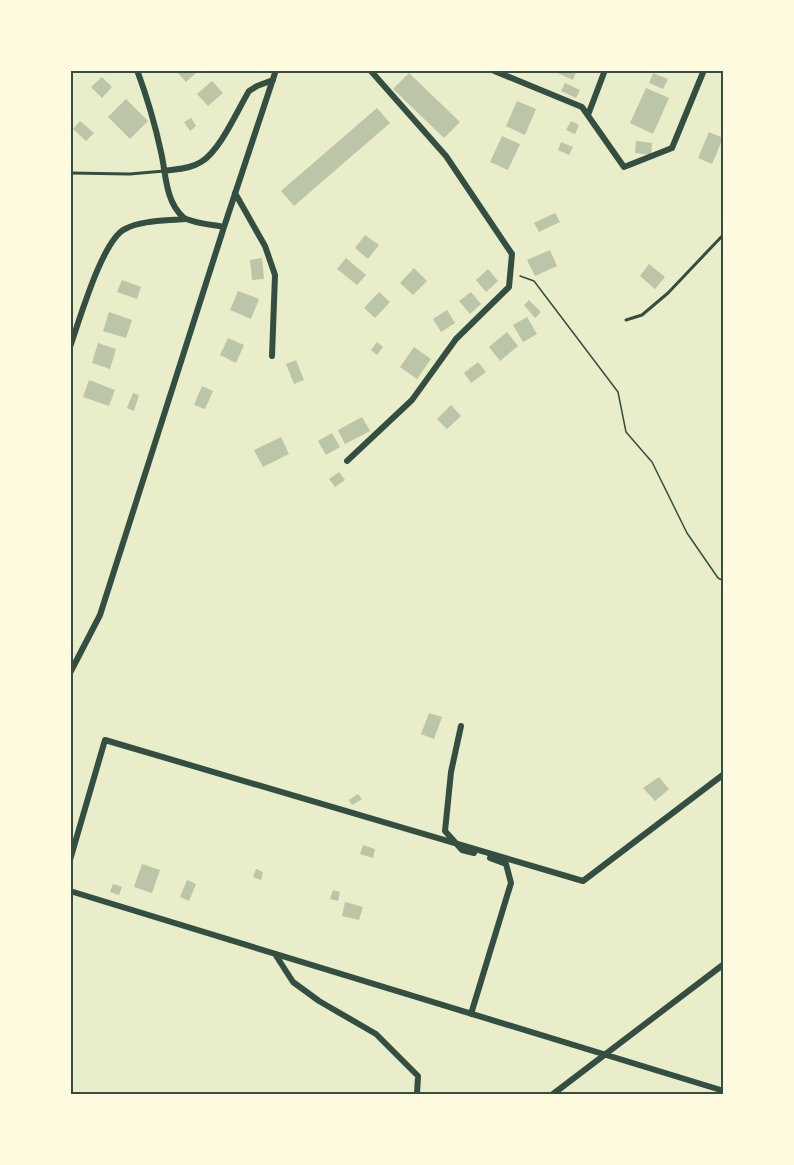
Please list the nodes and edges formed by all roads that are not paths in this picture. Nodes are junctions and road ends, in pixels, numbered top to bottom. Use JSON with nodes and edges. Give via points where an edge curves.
{"nodes":[{"id":1,"x":137,"y":70,"type":"edge"},
{"id":2,"x":276,"y":70,"type":"edge"},
{"id":3,"x":370,"y":70,"type":"edge"},
{"id":4,"x":492,"y":70,"type":"edge"},
{"id":5,"x":605,"y":70,"type":"edge"},
{"id":6,"x":704,"y":70,"type":"edge"},
{"id":7,"x":273,"y":80,"type":"junction"},
{"id":8,"x":588,"y":115,"type":"junction"},
{"id":9,"x":164,"y":171,"type":"junction"},
{"id":10,"x":70,"y":173,"type":"edge"},
{"id":11,"x":235,"y":193,"type":"junction"},
{"id":12,"x":185,"y":219,"type":"junction"},
{"id":13,"x":224,"y":227,"type":"junction"},
{"id":14,"x":723,"y":234,"type":"edge"},
{"id":15,"x":626,"y":320,"type":"dead end"},
{"id":16,"x":70,"y":347,"type":"edge"},
{"id":17,"x":272,"y":356,"type":"dead end"},
{"id":18,"x":347,"y":460,"type":"dead end"},
{"id":19,"x":70,"y":673,"type":"edge"},
{"id":20,"x":461,"y":726,"type":"dead end"},
{"id":21,"x":723,"y":774,"type":"edge"},
{"id":22,"x":456,"y":844,"type":"junction"},
{"id":23,"x":70,"y":860,"type":"edge"},
{"id":24,"x":70,"y":891,"type":"edge"},
{"id":25,"x":275,"y":954,"type":"junction"},
{"id":26,"x":723,"y":964,"type":"edge"},
{"id":27,"x":471,"y":1014,"type":"junction"},
{"id":28,"x":605,"y":1054,"type":"junction"},
{"id":29,"x":723,"y":1091,"type":"edge"},
{"id":30,"x":417,"y":1095,"type":"edge"},
{"id":31,"x":553,"y":1095,"type":"edge"}],
"edges":[{"from":1,"to":9,"type":"street"},
{"from":2,"to":7,"type":"street"},
{"from":3,"to":18,"type":"street","via":[[446,156],[512,254],[509,287],[456,339],[412,400]]},
{"from":4,"to":8,"type":"street","via":[[582,107]]},
{"from":5,"to":8,"type":"street"},
{"from":6,"to":8,"type":"street","via":[[672,148],[624,167]]},
{"from":7,"to":9,"type":"street","via":[[249,91],[217,147],[202,162]]},
{"from":7,"to":11,"type":"street"},
{"from":9,"to":10,"type":"lane"},
{"from":9,"to":12,"type":"street","via":[[168,189]]},
{"from":11,"to":13,"type":"street"},
{"from":11,"to":17,"type":"street","via":[[265,246],[275,275]]},
{"from":12,"to":13,"type":"street"},
{"from":12,"to":16,"type":"street","via":[[147,223],[124,229],[114,237],[96,273]]},
{"from":13,"to":19,"type":"street","via":[[100,615]]},
{"from":14,"to":15,"type":"lane","via":[[668,293],[642,315]]},
{"from":20,"to":22,"type":"street","via":[[445,831]]},
{"from":21,"to":22,"type":"street","via":[[583,882]]},
{"from":22,"to":23,"type":"street","via":[[105,740]]},
{"from":22,"to":27,"type":"street","via":[[462,850],[506,864],[511,883]]},
{"from":24,"to":25,"type":"street"},
{"from":25,"to":27,"type":"street"},
{"from":25,"to":30,"type":"street","via":[[293,982],[376,1034],[418,1076]]},
{"from":26,"to":28,"type":"street"},
{"from":27,"to":28,"type":"street"},
{"from":28,"to":29,"type":"street"},
{"from":28,"to":31,"type":"street"}]}
